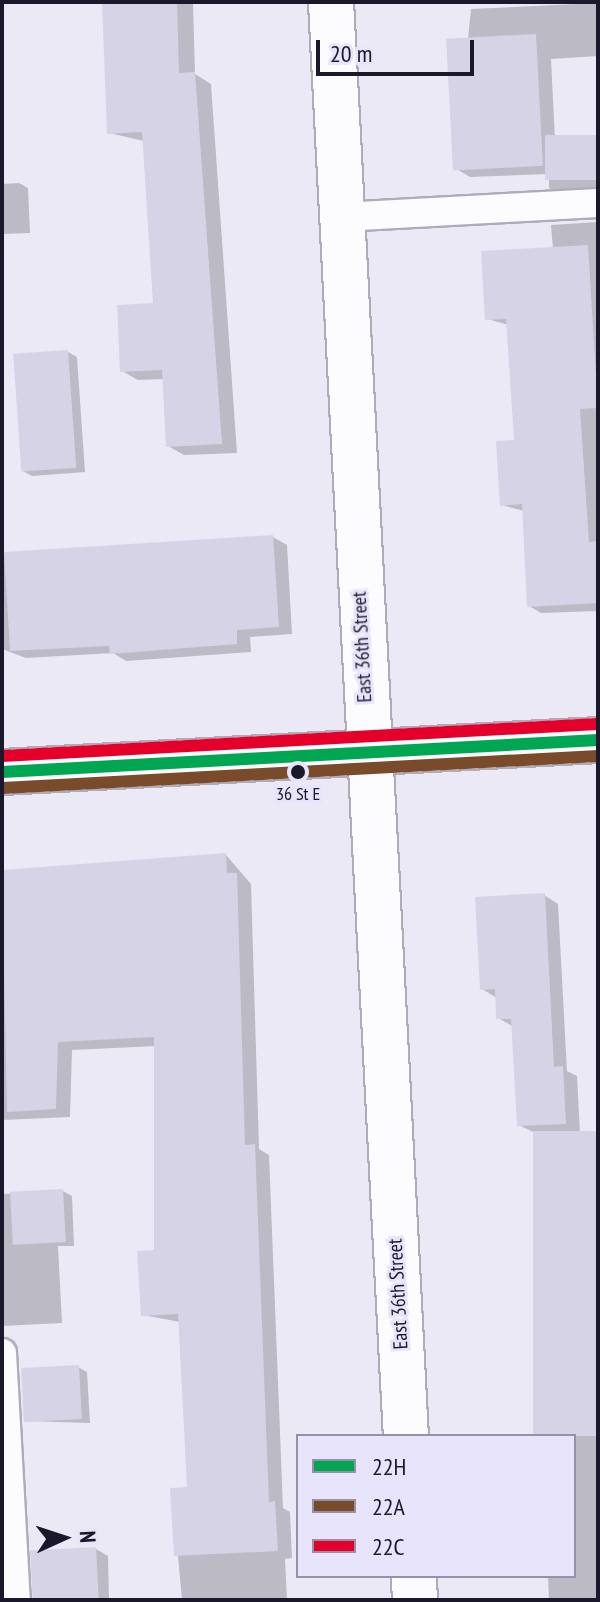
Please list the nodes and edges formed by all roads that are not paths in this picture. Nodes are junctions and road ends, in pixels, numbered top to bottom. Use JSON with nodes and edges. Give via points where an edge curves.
{"nodes":[{"id":1,"x":331,"y":2,"type":"edge"},
{"id":2,"x":598,"y":203,"type":"edge"},
{"id":3,"x":341,"y":217,"type":"junction"},
{"id":4,"x":598,"y":740,"type":"edge"},
{"id":5,"x":368,"y":753,"type":"junction"},
{"id":6,"x":2,"y":772,"type":"edge"},
{"id":7,"x":2,"y":1353,"type":"edge"},
{"id":8,"x":406,"y":1434,"type":"edge"},
{"id":9,"x":414,"y":1578,"type":"edge"},
{"id":10,"x":16,"y":1600,"type":"edge"},
{"id":11,"x":415,"y":1600,"type":"edge"}],
"edges":[{"from":1,"to":3,"type":"street","name":"East 36th Street"},
{"from":2,"to":3,"type":"lane"},
{"from":3,"to":5,"type":"street","name":"East 36th Street"},
{"from":4,"to":5,"type":"street"},
{"from":5,"to":6,"type":"street"},
{"from":5,"to":8,"type":"street","name":"East 36th Street"},
{"from":7,"to":10,"type":"lane"},
{"from":9,"to":11,"type":"street"}]}
